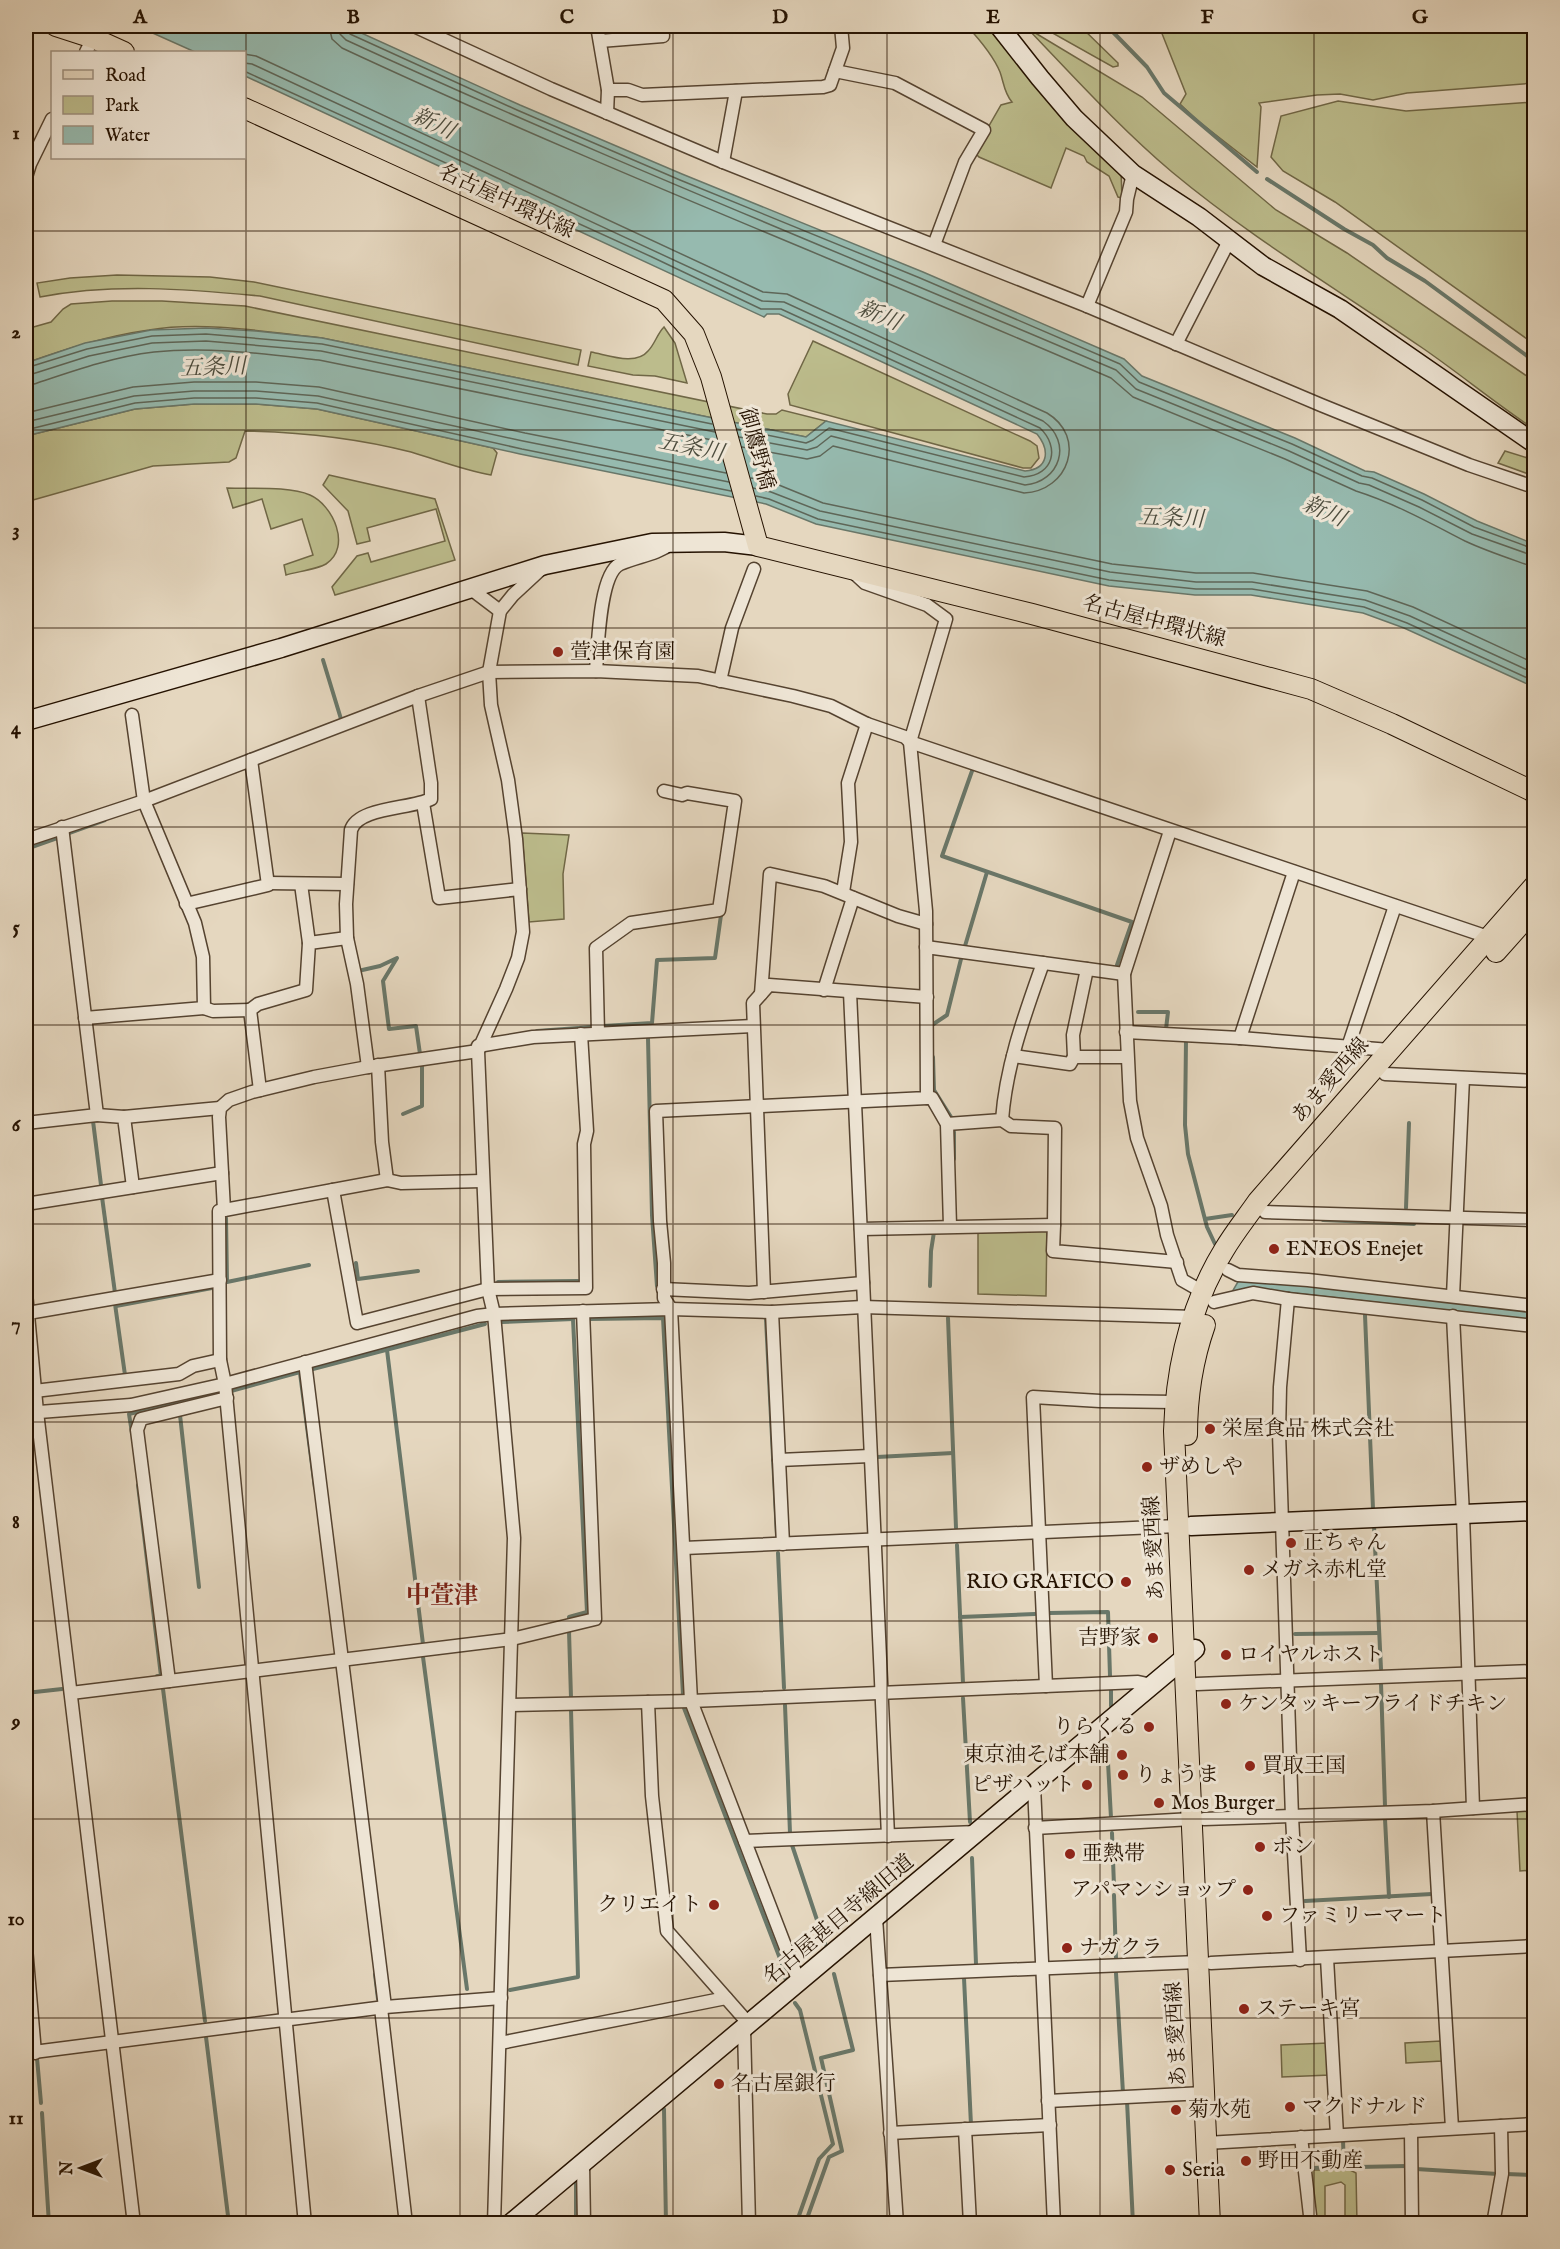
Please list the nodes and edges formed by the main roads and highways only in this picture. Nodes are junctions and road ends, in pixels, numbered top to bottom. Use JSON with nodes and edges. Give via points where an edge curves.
{"nodes":[{"id":1,"x":56,"y":26,"type":"edge"},
{"id":2,"x":90,"y":46,"type":"edge"},
{"id":3,"x":118,"y":51,"type":"edge"},
{"id":4,"x":246,"y":109,"type":"edge"},
{"id":5,"x":711,"y":377,"type":"joint"},
{"id":6,"x":756,"y":540,"type":"joint"},
{"id":7,"x":1534,"y":792,"type":"edge"},
{"id":8,"x":1534,"y":886,"type":"edge"},
{"id":9,"x":1534,"y":909,"type":"edge"},
{"id":10,"x":1208,"y":1297,"type":"junction"},
{"id":11,"x":1185,"y":1526,"type":"junction"},
{"id":12,"x":1190,"y":1654,"type":"junction"},
{"id":13,"x":1198,"y":1819,"type":"junction"},
{"id":14,"x":1204,"y":1963,"type":"junction"},
{"id":15,"x":1213,"y":2142,"type":"junction"},
{"id":16,"x":1210,"y":2223,"type":"edge"},
{"id":17,"x":1223,"y":2223,"type":"edge"}],
"edges":[{"from":1,"to":2,"type":"main road"},
{"from":2,"to":3,"type":"main road"},
{"from":4,"to":5,"type":"main road","name":"名古屋中環状線","via":[[664,300],[694,334]]},
{"from":5,"to":6,"type":"main road","name":"御鷹野橋"},
{"from":6,"to":7,"type":"main road","name":"名古屋中環状線","via":[[850,569],[1311,689]]},
{"from":8,"to":10,"type":"main road","name":"あま愛西線","via":[[1258,1201],[1224,1249]]},
{"from":9,"to":10,"type":"main road","name":"あま愛西線","via":[[1265,1212]]},
{"from":10,"to":11,"type":"main road","name":"あま愛西線","via":[[1189,1400]]},
{"from":10,"to":11,"type":"main road","name":"あま愛西線","via":[[1194,1317],[1175,1402],[1174,1431]]},
{"from":11,"to":12,"type":"main road","name":"あま愛西線"},
{"from":12,"to":13,"type":"main road","name":"あま愛西線"},
{"from":12,"to":13,"type":"main road","name":"あま愛西線","via":[[1197,1684]]},
{"from":13,"to":14,"type":"main road","name":"あま愛西線"},
{"from":14,"to":15,"type":"main road","name":"あま愛西線"},
{"from":14,"to":15,"type":"main road","name":"あま愛西線","via":[[1204,2093]]},
{"from":15,"to":16,"type":"main road","name":"あま愛西線"},
{"from":15,"to":17,"type":"main road","name":"あま愛西線"}]}
